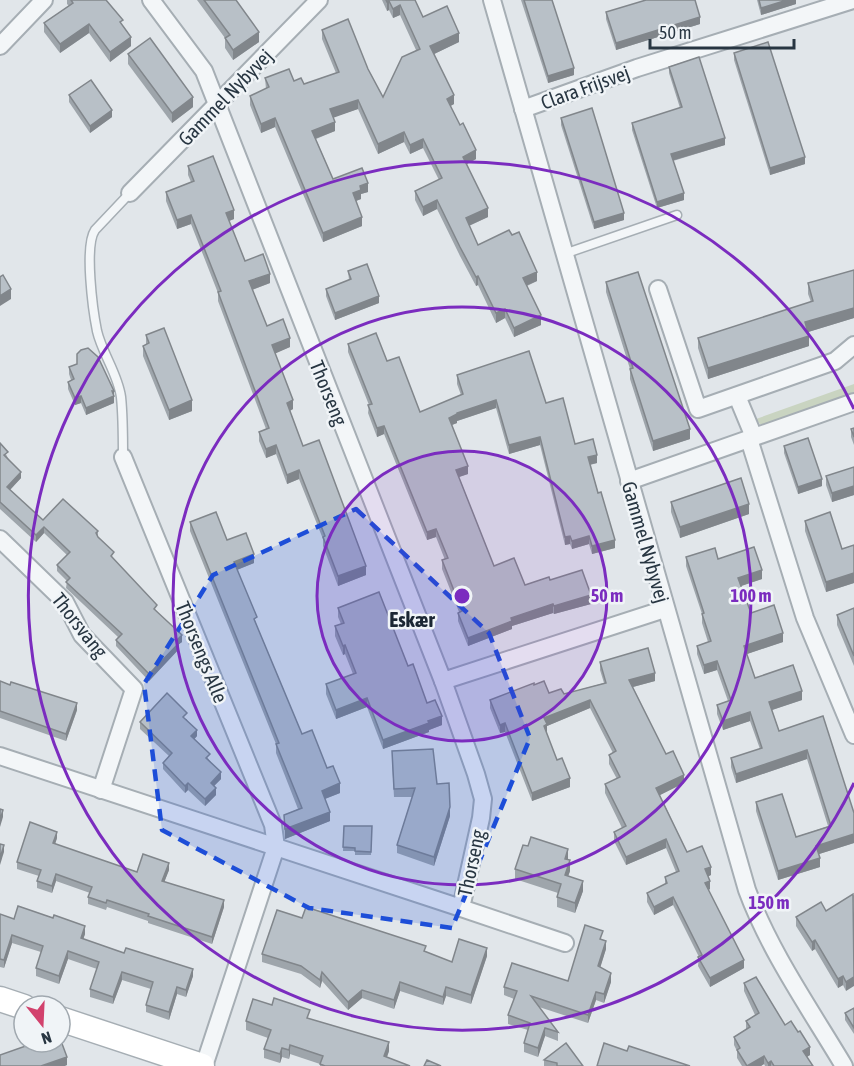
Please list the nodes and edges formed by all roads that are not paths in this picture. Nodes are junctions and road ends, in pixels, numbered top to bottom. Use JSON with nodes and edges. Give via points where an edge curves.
{"nodes":[{"id":1,"x":44,"y":0,"type":"edge"},
{"id":2,"x":151,"y":0,"type":"edge"},
{"id":3,"x":319,"y":0,"type":"edge"},
{"id":4,"x":492,"y":0,"type":"edge"},
{"id":5,"x":853,"y":0,"type":"edge"},
{"id":6,"x":0,"y":46,"type":"edge"},
{"id":7,"x":215,"y":104,"type":"junction"},
{"id":8,"x":523,"y":109,"type":"junction"},
{"id":9,"x":130,"y":193,"type":"joint"},
{"id":10,"x":677,"y":215,"type":"dead end"},
{"id":11,"x":563,"y":254,"type":"junction"},
{"id":12,"x":658,"y":289,"type":"dead end"},
{"id":13,"x":854,"y":345,"type":"edge"},
{"id":14,"x":737,"y":396,"type":"junction"},
{"id":15,"x":854,"y":402,"type":"edge"},
{"id":16,"x":751,"y":438,"type":"junction"},
{"id":17,"x":123,"y":457,"type":"joint"},
{"id":18,"x":629,"y":481,"type":"junction"},
{"id":19,"x":0,"y":538,"type":"edge"},
{"id":20,"x":665,"y":609,"type":"junction"},
{"id":21,"x":443,"y":681,"type":"junction"},
{"id":22,"x":854,"y":735,"type":"edge"},
{"id":23,"x":0,"y":756,"type":"edge"},
{"id":24,"x":101,"y":790,"type":"junction"},
{"id":25,"x":276,"y":848,"type":"junction"},
{"id":26,"x":461,"y":909,"type":"junction"},
{"id":27,"x":565,"y":943,"type":"dead end"},
{"id":28,"x":72,"y":1023,"type":"edge"},
{"id":29,"x":203,"y":1066,"type":"edge"},
{"id":30,"x":844,"y":1066,"type":"edge"}],
"edges":[{"from":1,"to":6,"type":"street"},
{"from":2,"to":7,"type":"street","name":"Thorseng","via":[[204,71]]},
{"from":3,"to":7,"type":"street","name":"Gammel Nybyvej"},
{"from":4,"to":8,"type":"street","name":"Gammel Nybyvej"},
{"from":5,"to":8,"type":"street","name":"Clara Frijsvej","via":[[637,68]]},
{"from":7,"to":9,"type":"street","name":"Gammel Nybyvej"},
{"from":7,"to":21,"type":"street","name":"Thorseng"},
{"from":8,"to":11,"type":"street","name":"Gammel Nybyvej"},
{"from":9,"to":17,"type":"lane","via":[[94,230],[89,248],[97,332],[121,395]]},
{"from":10,"to":11,"type":"lane"},
{"from":11,"to":18,"type":"street","name":"Gammel Nybyvej"},
{"from":12,"to":14,"type":"street","via":[[698,408]]},
{"from":13,"to":14,"type":"street","via":[[835,361]]},
{"from":14,"to":16,"type":"street"},
{"from":15,"to":16,"type":"street"},
{"from":16,"to":18,"type":"street"},
{"from":16,"to":22,"type":"street","via":[[805,618]]},
{"from":17,"to":25,"type":"street","name":"Thorsengs Alle","via":[[273,825]]},
{"from":18,"to":20,"type":"street","name":"Gammel Nybyvej"},
{"from":19,"to":24,"type":"street","name":"Thorsvang","via":[[65,602],[82,635],[134,689]]},
{"from":20,"to":21,"type":"street"},
{"from":20,"to":30,"type":"street","name":"Gammel Nybyvej","via":[[750,899],[774,949]]},
{"from":21,"to":26,"type":"street","name":"Thorseng","via":[[483,799]]},
{"from":23,"to":24,"type":"street","name":"Thorseng"},
{"from":24,"to":25,"type":"street","name":"Thorseng"},
{"from":25,"to":26,"type":"street","name":"Thorseng"},
{"from":25,"to":29,"type":"street"},
{"from":26,"to":27,"type":"street","name":"Thorseng"},
{"from":28,"to":29,"type":"street"}]}
